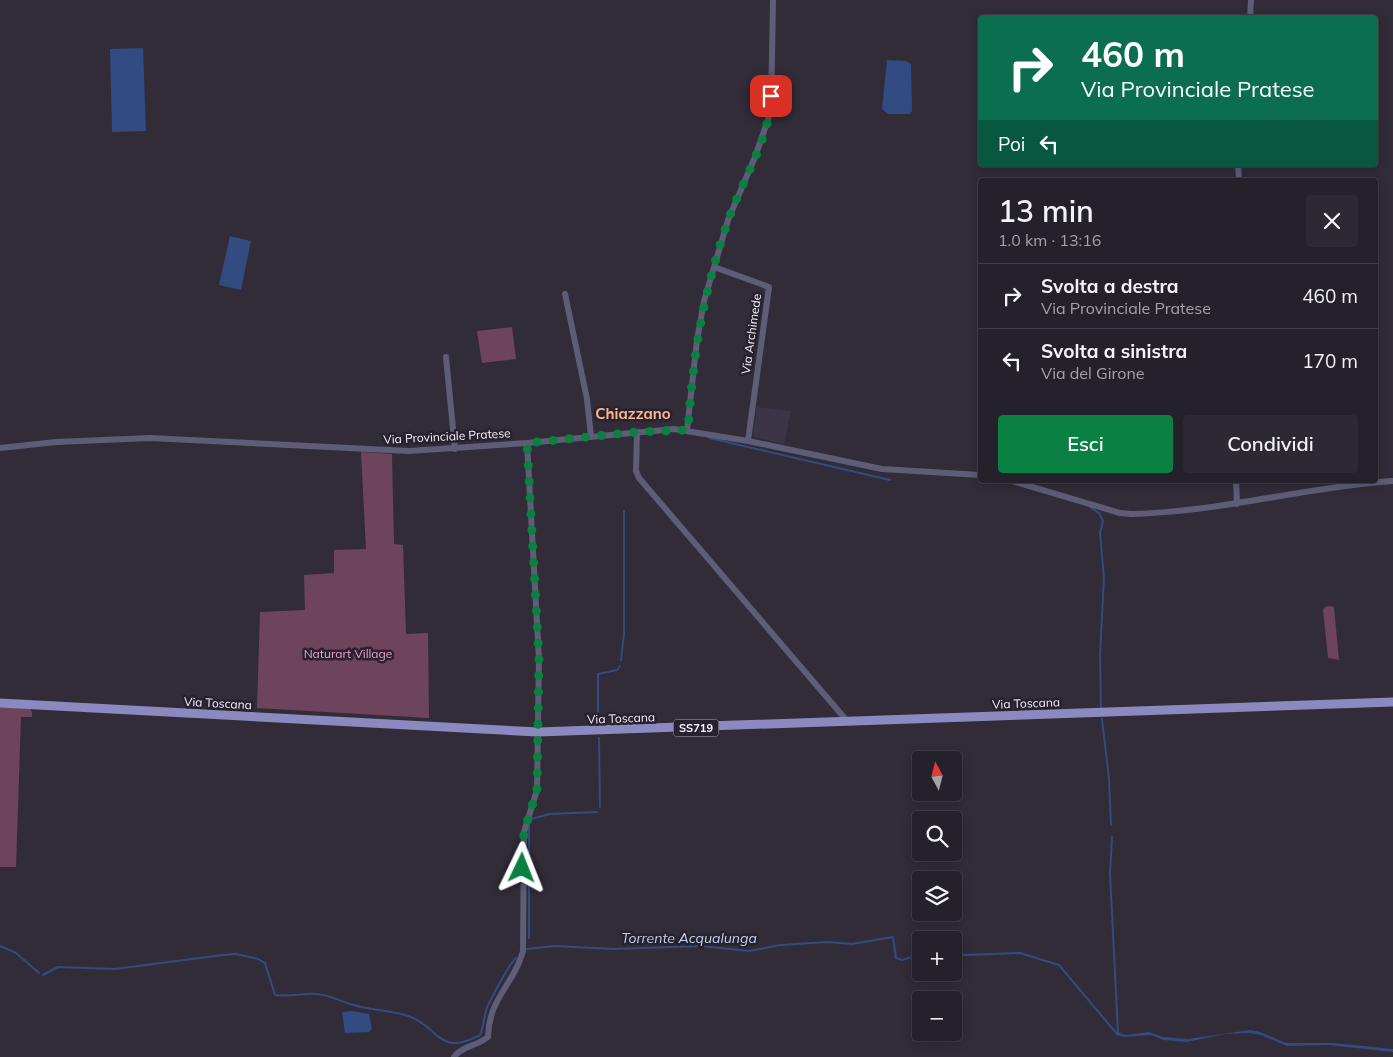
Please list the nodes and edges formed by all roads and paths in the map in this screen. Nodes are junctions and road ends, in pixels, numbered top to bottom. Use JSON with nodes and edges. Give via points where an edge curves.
{"nodes":[{"id":1,"x":773,"y":0,"type":"edge"},
{"id":2,"x":1251,"y":0,"type":"edge"},
{"id":3,"x":1250,"y":15,"type":"edge"},
{"id":4,"x":714,"y":267,"type":"junction"},
{"id":5,"x":565,"y":294,"type":"dead end"},
{"id":6,"x":446,"y":357,"type":"dead end"},
{"id":7,"x":688,"y":430,"type":"junction"},
{"id":8,"x":637,"y":432,"type":"junction"},
{"id":9,"x":591,"y":436,"type":"junction"},
{"id":10,"x":748,"y":441,"type":"junction"},
{"id":11,"x":527,"y":443,"type":"junction"},
{"id":12,"x":0,"y":448,"type":"edge"},
{"id":13,"x":456,"y":449,"type":"junction"},
{"id":14,"x":978,"y":475,"type":"edge"},
{"id":15,"x":1393,"y":481,"type":"edge"},
{"id":16,"x":1019,"y":483,"type":"edge"},
{"id":17,"x":1236,"y":483,"type":"edge"},
{"id":18,"x":1375,"y":483,"type":"edge"},
{"id":19,"x":1378,"y":483,"type":"edge"},
{"id":20,"x":1237,"y":504,"type":"junction"},
{"id":21,"x":1393,"y":702,"type":"edge"},
{"id":22,"x":0,"y":703,"type":"edge"},
{"id":23,"x":849,"y":723,"type":"junction"},
{"id":24,"x":538,"y":732,"type":"junction"},
{"id":25,"x":454,"y":1057,"type":"edge"}],
"edges":[{"from":1,"to":4,"type":"street","via":[[771,111],[728,220]]},
{"from":2,"to":3,"type":"street"},
{"from":4,"to":7,"type":"street","via":[[699,322]]},
{"from":4,"to":10,"type":"street","name":"Via Archimede","via":[[769,287]]},
{"from":5,"to":9,"type":"street","via":[[588,399]]},
{"from":6,"to":13,"type":"street"},
{"from":7,"to":8,"type":"street","name":"Via Provinciale Pratese"},
{"from":7,"to":10,"type":"street","name":"Via Provinciale Pratese"},
{"from":8,"to":9,"type":"street","name":"Via Provinciale Pratese"},
{"from":8,"to":23,"type":"street","via":[[637,476]]},
{"from":9,"to":11,"type":"street","name":"Via Provinciale Pratese"},
{"from":10,"to":14,"type":"street","name":"Via Provinciale Pratese","via":[[882,469]]},
{"from":11,"to":13,"type":"street","name":"Via Provinciale Pratese"},
{"from":11,"to":24,"type":"street","via":[[539,659]]},
{"from":12,"to":13,"type":"street","name":"Via Provinciale Pratese","via":[[150,438],[382,451]]},
{"from":15,"to":19,"type":"street"},
{"from":16,"to":20,"type":"street","via":[[1120,513]]},
{"from":17,"to":20,"type":"street"},
{"from":18,"to":20,"type":"street","via":[[1305,491]]},
{"from":21,"to":23,"type":"main road","name":"Via Toscana","number":"SS719"},
{"from":22,"to":24,"type":"main road","name":"Via Toscana","number":"SS719"},
{"from":23,"to":24,"type":"main road","name":"Via Toscana","number":"SS719"},
{"from":24,"to":25,"type":"street","via":[[537,790],[524,832],[523,952],[488,1019],[488,1038],[460,1050]]}]}
